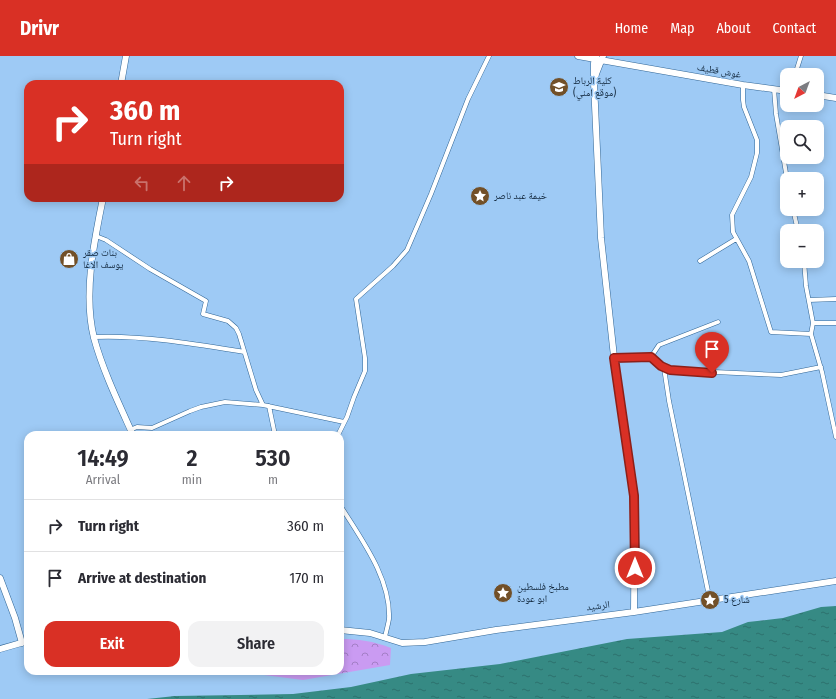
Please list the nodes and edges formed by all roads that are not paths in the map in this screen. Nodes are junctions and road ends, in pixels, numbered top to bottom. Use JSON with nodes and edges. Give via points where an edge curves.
{"nodes":[{"id":1,"x":126,"y":56,"type":"edge"},
{"id":2,"x":489,"y":56,"type":"edge"},
{"id":3,"x":578,"y":56,"type":"edge"},
{"id":4,"x":801,"y":56,"type":"edge"},
{"id":5,"x":596,"y":57,"type":"edge"},
{"id":6,"x":603,"y":58,"type":"edge"},
{"id":7,"x":797,"y":68,"type":"edge"},
{"id":8,"x":122,"y":80,"type":"edge"},
{"id":9,"x":594,"y":83,"type":"junction"},
{"id":10,"x":743,"y":85,"type":"junction"},
{"id":11,"x":774,"y":89,"type":"junction"},
{"id":12,"x":780,"y":90,"type":"edge"},
{"id":13,"x":824,"y":96,"type":"edge"},
{"id":14,"x":836,"y":98,"type":"edge"},
{"id":15,"x":786,"y":172,"type":"edge"},
{"id":16,"x":102,"y":202,"type":"edge"},
{"id":17,"x":96,"y":236,"type":"junction"},
{"id":18,"x":736,"y":239,"type":"junction"},
{"id":19,"x":700,"y":261,"type":"dead end"},
{"id":20,"x":805,"y":268,"type":"edge"},
{"id":21,"x":836,"y":299,"type":"edge"},
{"id":22,"x":809,"y":300,"type":"junction"},
{"id":23,"x":718,"y":322,"type":"dead end"},
{"id":24,"x":813,"y":323,"type":"junction"},
{"id":25,"x":836,"y":323,"type":"edge"},
{"id":26,"x":811,"y":334,"type":"junction"},
{"id":27,"x":94,"y":337,"type":"junction"},
{"id":28,"x":244,"y":352,"type":"junction"},
{"id":29,"x":651,"y":357,"type":"junction"},
{"id":30,"x":614,"y":358,"type":"junction"},
{"id":31,"x":821,"y":367,"type":"junction"},
{"id":32,"x":664,"y":368,"type":"junction"},
{"id":33,"x":263,"y":405,"type":"junction"},
{"id":34,"x":269,"y":406,"type":"junction"},
{"id":35,"x":344,"y":422,"type":"junction"},
{"id":36,"x":132,"y":431,"type":"edge"},
{"id":37,"x":133,"y":431,"type":"edge"},
{"id":38,"x":275,"y":431,"type":"edge"},
{"id":39,"x":340,"y":431,"type":"edge"},
{"id":40,"x":836,"y":437,"type":"edge"},
{"id":41,"x":344,"y":511,"type":"edge"},
{"id":42,"x":0,"y":578,"type":"edge"},
{"id":43,"x":836,"y":580,"type":"edge"},
{"id":44,"x":710,"y":601,"type":"junction"},
{"id":45,"x":634,"y":612,"type":"junction"},
{"id":46,"x":344,"y":630,"type":"edge"},
{"id":47,"x":385,"y":637,"type":"junction"},
{"id":48,"x":24,"y":639,"type":"edge"},
{"id":49,"x":24,"y":642,"type":"edge"},
{"id":50,"x":0,"y":650,"type":"edge"}],
"edges":[{"from":1,"to":8,"type":"main road"},
{"from":2,"to":35,"type":"street","via":[[468,100],[407,250],[394,266],[356,299],[365,371]]},
{"from":3,"to":5,"type":"main road","name":"غوش قطيف"},
{"from":4,"to":7,"type":"street"},
{"from":5,"to":6,"type":"main road","name":"غوش قطيف"},
{"from":5,"to":9,"type":"main road"},
{"from":6,"to":9,"type":"main road"},
{"from":6,"to":10,"type":"main road","name":"غوش قطيف"},
{"from":9,"to":30,"type":"main road","via":[[601,238]]},
{"from":10,"to":11,"type":"main road","name":"غوش قطيف"},
{"from":10,"to":18,"type":"street","via":[[744,107],[758,145],[751,177],[732,215]]},
{"from":11,"to":12,"type":"main road","name":"غوش قطيف"},
{"from":11,"to":15,"type":"street"},
{"from":13,"to":14,"type":"main road"},
{"from":16,"to":17,"type":"main road"},
{"from":17,"to":27,"type":"main road","via":[[90,288]]},
{"from":17,"to":28,"type":"street","via":[[206,301],[202,314],[233,324]]},
{"from":18,"to":19,"type":"street"},
{"from":18,"to":26,"type":"street","via":[[748,261],[771,332]]},
{"from":20,"to":22,"type":"street"},
{"from":21,"to":22,"type":"street"},
{"from":22,"to":24,"type":"street"},
{"from":23,"to":29,"type":"street","via":[[659,345]]},
{"from":24,"to":25,"type":"street"},
{"from":24,"to":26,"type":"street"},
{"from":26,"to":31,"type":"street"},
{"from":27,"to":28,"type":"street","via":[[184,343]]},
{"from":27,"to":36,"type":"main road","via":[[105,371]]},
{"from":28,"to":33,"type":"street"},
{"from":29,"to":30,"type":"street"},
{"from":29,"to":32,"type":"street"},
{"from":30,"to":45,"type":"main road","via":[[634,496]]},
{"from":31,"to":32,"type":"street","via":[[781,375]]},
{"from":31,"to":40,"type":"street"},
{"from":32,"to":44,"type":"street"},
{"from":33,"to":34,"type":"street"},
{"from":33,"to":37,"type":"street","via":[[225,402],[196,409],[152,428],[137,427]]},
{"from":34,"to":35,"type":"street"},
{"from":34,"to":38,"type":"street"},
{"from":35,"to":39,"type":"street"},
{"from":41,"to":47,"type":"street","via":[[376,563],[388,607],[389,621]]},
{"from":42,"to":48,"type":"main road"},
{"from":43,"to":44,"type":"main road","name":"الرشيد"},
{"from":44,"to":45,"type":"main road","name":"الرشيد"},
{"from":45,"to":47,"type":"main road","name":"الرشيد","via":[[424,642],[402,643]]},
{"from":46,"to":47,"type":"main road","name":"الرشيد"},
{"from":49,"to":50,"type":"main road"}]}
